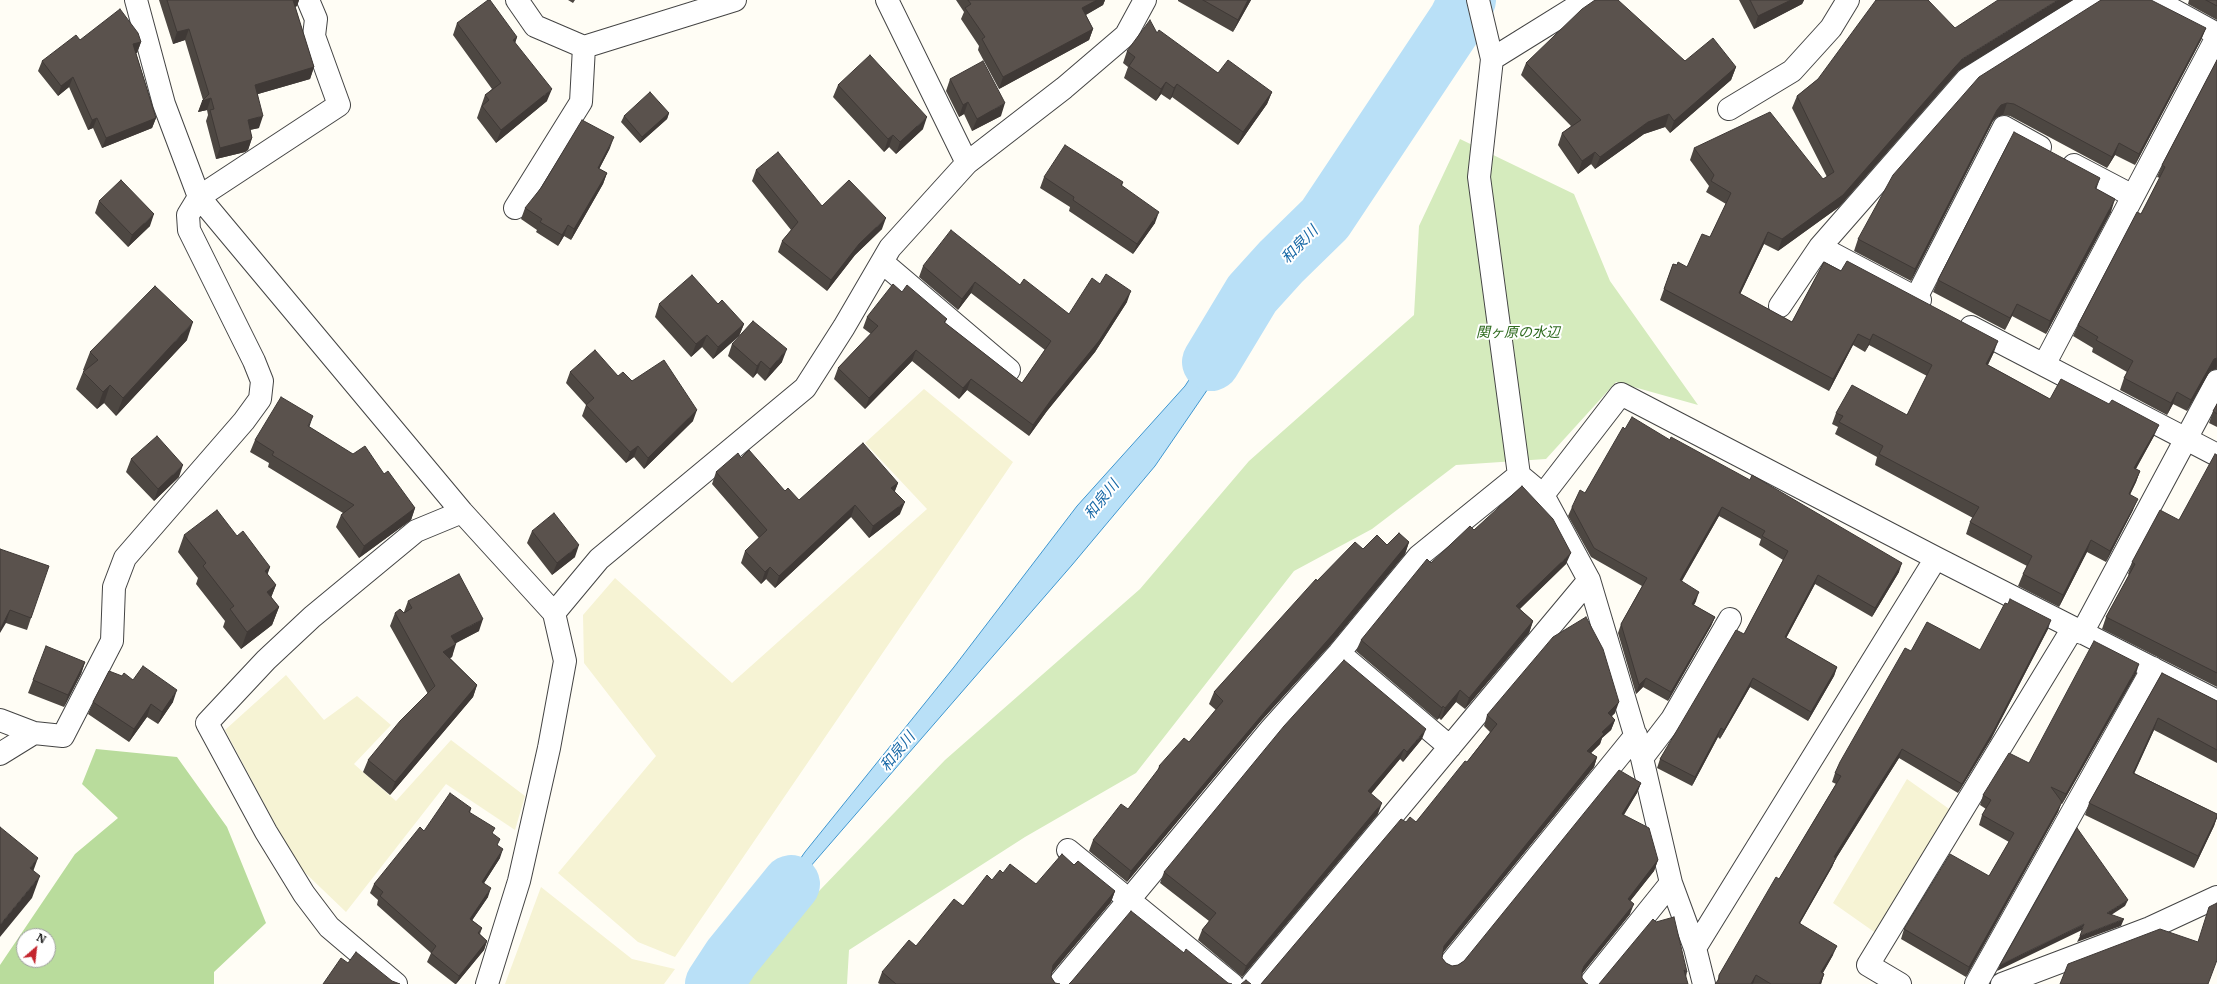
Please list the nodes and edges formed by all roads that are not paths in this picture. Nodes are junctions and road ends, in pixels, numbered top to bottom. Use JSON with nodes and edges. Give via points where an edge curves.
{"nodes":[{"id":1,"x":136,"y":0,"type":"edge"},
{"id":2,"x":308,"y":0,"type":"edge"},
{"id":3,"x":517,"y":0,"type":"edge"},
{"id":4,"x":735,"y":0,"type":"edge"},
{"id":5,"x":887,"y":0,"type":"edge"},
{"id":6,"x":1145,"y":0,"type":"edge"},
{"id":7,"x":1478,"y":0,"type":"edge"},
{"id":8,"x":1587,"y":0,"type":"edge"},
{"id":9,"x":1848,"y":0,"type":"edge"},
{"id":10,"x":2094,"y":0,"type":"edge"},
{"id":11,"x":2155,"y":0,"type":"edge"},
{"id":12,"x":2217,"y":34,"type":"edge"},
{"id":13,"x":2217,"y":38,"type":"edge"},
{"id":14,"x":584,"y":47,"type":"junction"},
{"id":15,"x":1492,"y":59,"type":"junction"},
{"id":16,"x":1729,"y":109,"type":"dead end"},
{"id":17,"x":966,"y":163,"type":"junction"},
{"id":18,"x":2133,"y":196,"type":"junction"},
{"id":19,"x":199,"y":197,"type":"junction"},
{"id":20,"x":515,"y":208,"type":"dead end"},
{"id":21,"x":1820,"y":247,"type":"junction"},
{"id":22,"x":882,"y":262,"type":"junction"},
{"id":23,"x":1916,"y":298,"type":"junction"},
{"id":24,"x":1780,"y":306,"type":"dead end"},
{"id":25,"x":1936,"y":308,"type":"edge"},
{"id":26,"x":1956,"y":319,"type":"edge"},
{"id":27,"x":2044,"y":365,"type":"junction"},
{"id":28,"x":1009,"y":370,"type":"dead end"},
{"id":29,"x":2217,"y":381,"type":"edge"},
{"id":30,"x":2187,"y":438,"type":"junction"},
{"id":31,"x":2217,"y":454,"type":"edge"},
{"id":32,"x":1519,"y":475,"type":"junction"},
{"id":33,"x":1543,"y":495,"type":"junction"},
{"id":34,"x":462,"y":512,"type":"junction"},
{"id":35,"x":1936,"y":558,"type":"junction"},
{"id":36,"x":1589,"y":580,"type":"junction"},
{"id":37,"x":554,"y":613,"type":"junction"},
{"id":38,"x":1730,"y":619,"type":"dead end"},
{"id":39,"x":2078,"y":630,"type":"junction"},
{"id":40,"x":1339,"y":653,"type":"junction"},
{"id":41,"x":2153,"y":668,"type":"junction"},
{"id":42,"x":2217,"y":701,"type":"edge"},
{"id":43,"x":0,"y":720,"type":"edge"},
{"id":44,"x":34,"y":732,"type":"junction"},
{"id":45,"x":1636,"y":735,"type":"junction"},
{"id":46,"x":1450,"y":747,"type":"junction"},
{"id":47,"x":0,"y":754,"type":"edge"},
{"id":48,"x":1642,"y":758,"type":"junction"},
{"id":49,"x":1068,"y":850,"type":"dead end"},
{"id":50,"x":1671,"y":883,"type":"junction"},
{"id":51,"x":2217,"y":897,"type":"edge"},
{"id":52,"x":1129,"y":899,"type":"junction"},
{"id":53,"x":1696,"y":948,"type":"junction"},
{"id":54,"x":1450,"y":964,"type":"edge"},
{"id":55,"x":396,"y":984,"type":"edge"},
{"id":56,"x":487,"y":984,"type":"edge"},
{"id":57,"x":1059,"y":984,"type":"edge"},
{"id":58,"x":1232,"y":984,"type":"edge"},
{"id":59,"x":1252,"y":984,"type":"edge"},
{"id":60,"x":1590,"y":984,"type":"edge"},
{"id":61,"x":1704,"y":984,"type":"edge"},
{"id":62,"x":1900,"y":984,"type":"edge"},
{"id":63,"x":1976,"y":984,"type":"edge"},
{"id":64,"x":2002,"y":984,"type":"edge"}],
"edges":[{"from":1,"to":19,"type":"street","via":[[164,104]]},
{"from":2,"to":19,"type":"street","via":[[316,19],[314,36],[338,104]]},
{"from":3,"to":14,"type":"street","via":[[535,26]]},
{"from":4,"to":14,"type":"street"},
{"from":5,"to":17,"type":"street"},
{"from":6,"to":17,"type":"street","via":[[1126,34],[1064,88]]},
{"from":7,"to":15,"type":"street"},
{"from":8,"to":15,"type":"street"},
{"from":9,"to":16,"type":"street","via":[[1832,28],[1792,70]]},
{"from":10,"to":21,"type":"street","via":[[1967,79]]},
{"from":11,"to":12,"type":"street"},
{"from":13,"to":18,"type":"street"},
{"from":14,"to":20,"type":"street","via":[[581,102]]},
{"from":15,"to":32,"type":"street","via":[[1479,177]]},
{"from":17,"to":22,"type":"street","via":[[890,248]]},
{"from":18,"to":23,"type":"street","via":[[2004,127]]},
{"from":18,"to":27,"type":"street"},
{"from":19,"to":34,"type":"street"},
{"from":19,"to":44,"type":"street","via":[[188,215],[189,230],[254,361],[262,381],[260,399],[244,421],[125,558],[114,587],[112,641],[63,736]]},
{"from":21,"to":23,"type":"street"},
{"from":21,"to":24,"type":"street"},
{"from":22,"to":28,"type":"street"},
{"from":22,"to":37,"type":"street","via":[[805,388],[599,559]]},
{"from":23,"to":25,"type":"street"},
{"from":26,"to":27,"type":"street"},
{"from":27,"to":30,"type":"street"},
{"from":29,"to":30,"type":"street"},
{"from":30,"to":31,"type":"street"},
{"from":30,"to":39,"type":"street"},
{"from":32,"to":33,"type":"street"},
{"from":32,"to":40,"type":"street","via":[[1419,556]]},
{"from":33,"to":35,"type":"street","via":[[1622,394]]},
{"from":33,"to":36,"type":"street"},
{"from":34,"to":37,"type":"street"},
{"from":34,"to":55,"type":"street","via":[[416,531],[312,617],[266,660],[208,723],[266,832],[304,894],[330,927]]},
{"from":35,"to":39,"type":"street"},
{"from":35,"to":53,"type":"street"},
{"from":36,"to":45,"type":"street"},
{"from":36,"to":46,"type":"street"},
{"from":37,"to":56,"type":"street","via":[[565,661],[549,748],[519,881]]},
{"from":38,"to":48,"type":"street","via":[[1672,719]]},
{"from":39,"to":41,"type":"street"},
{"from":39,"to":62,"type":"street","via":[[1868,965]]},
{"from":40,"to":46,"type":"street"},
{"from":40,"to":52,"type":"street","via":[[1271,729]]},
{"from":41,"to":42,"type":"street"},
{"from":41,"to":63,"type":"street"},
{"from":43,"to":44,"type":"street"},
{"from":44,"to":47,"type":"street"},
{"from":45,"to":48,"type":"street"},
{"from":45,"to":54,"type":"street"},
{"from":46,"to":59,"type":"street"},
{"from":48,"to":50,"type":"street"},
{"from":49,"to":52,"type":"street"},
{"from":50,"to":53,"type":"street"},
{"from":50,"to":60,"type":"street"},
{"from":51,"to":64,"type":"street","via":[[2150,928]]},
{"from":52,"to":57,"type":"street"},
{"from":52,"to":58,"type":"street"},
{"from":53,"to":61,"type":"street"}]}
